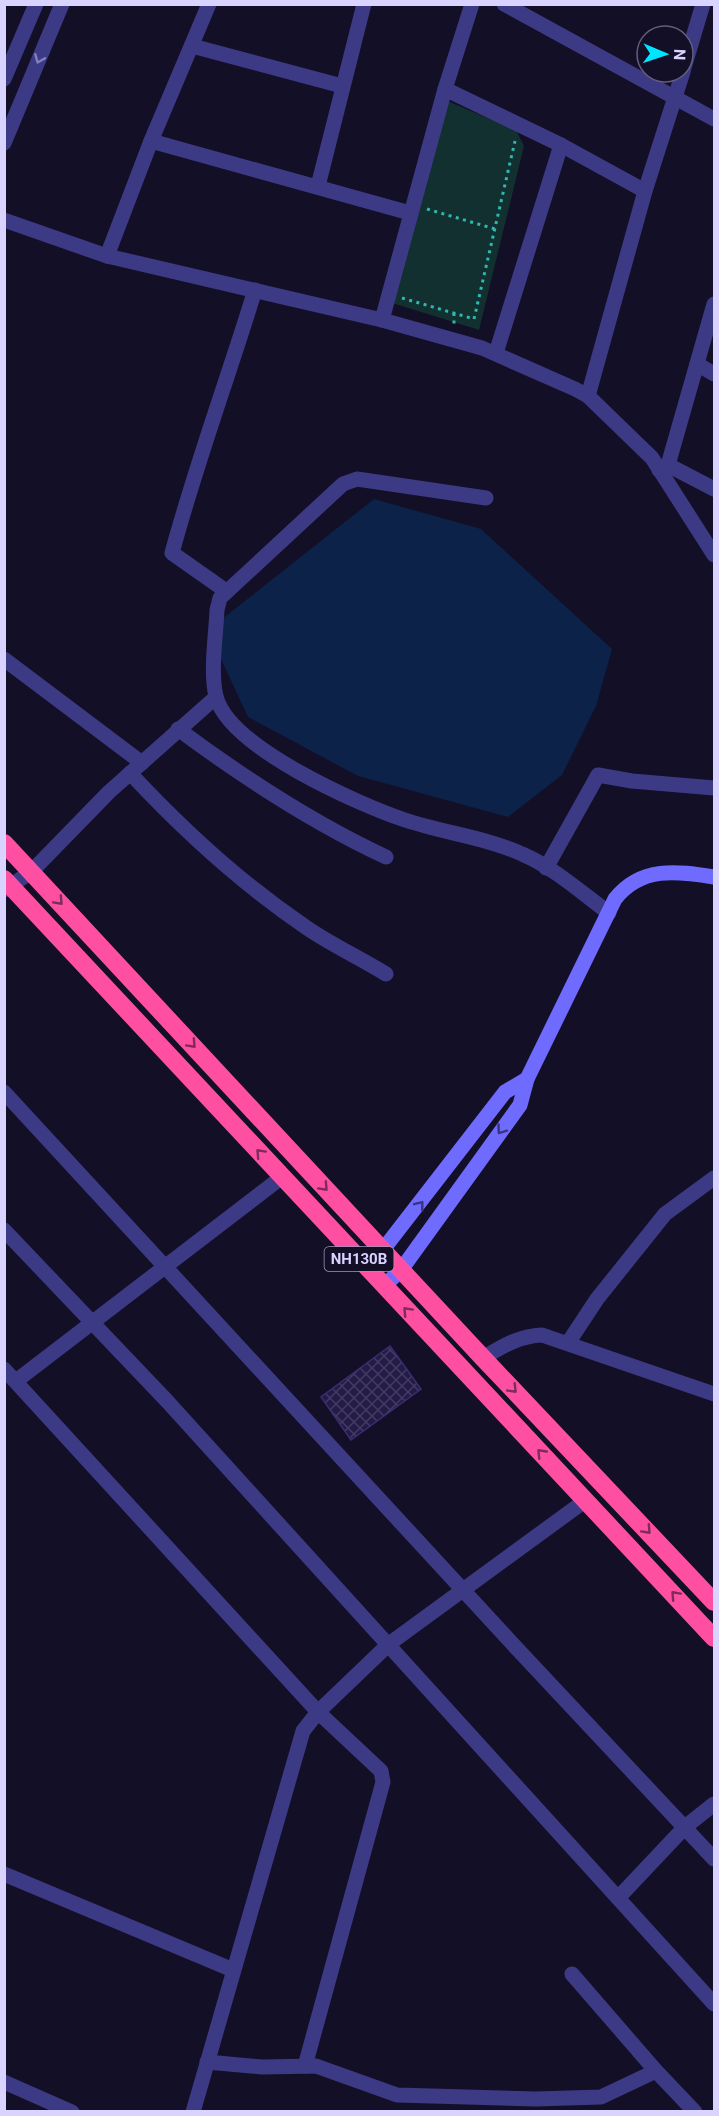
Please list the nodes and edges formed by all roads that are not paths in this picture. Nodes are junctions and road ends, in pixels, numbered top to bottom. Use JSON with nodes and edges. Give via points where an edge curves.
{"nodes":[{"id":1,"x":36,"y":4,"type":"edge"},
{"id":2,"x":62,"y":4,"type":"edge"},
{"id":3,"x":209,"y":4,"type":"edge"},
{"id":4,"x":364,"y":4,"type":"edge"},
{"id":5,"x":472,"y":4,"type":"edge"},
{"id":6,"x":504,"y":4,"type":"edge"},
{"id":7,"x":703,"y":4,"type":"edge"},
{"id":8,"x":695,"y":31,"type":"edge"},
{"id":9,"x":192,"y":46,"type":"junction"},
{"id":10,"x":4,"y":79,"type":"edge"},
{"id":11,"x":679,"y":84,"type":"edge"},
{"id":12,"x":342,"y":86,"type":"junction"},
{"id":13,"x":445,"y":89,"type":"junction"},
{"id":14,"x":675,"y":96,"type":"junction"},
{"id":15,"x":714,"y":119,"type":"edge"},
{"id":16,"x":151,"y":141,"type":"junction"},
{"id":17,"x":4,"y":143,"type":"edge"},
{"id":18,"x":561,"y":145,"type":"junction"},
{"id":19,"x":318,"y":186,"type":"junction"},
{"id":20,"x":645,"y":191,"type":"junction"},
{"id":21,"x":416,"y":210,"type":"junction"},
{"id":22,"x":4,"y":220,"type":"edge"},
{"id":23,"x":107,"y":256,"type":"junction"},
{"id":24,"x":255,"y":290,"type":"junction"},
{"id":25,"x":714,"y":304,"type":"edge"},
{"id":26,"x":382,"y":320,"type":"junction"},
{"id":27,"x":496,"y":353,"type":"junction"},
{"id":28,"x":697,"y":364,"type":"junction"},
{"id":29,"x":714,"y":374,"type":"edge"},
{"id":30,"x":588,"y":396,"type":"junction"},
{"id":31,"x":663,"y":468,"type":"junction"},
{"id":32,"x":714,"y":489,"type":"edge"},
{"id":33,"x":486,"y":498,"type":"dead end"},
{"id":34,"x":714,"y":555,"type":"edge"},
{"id":35,"x":226,"y":591,"type":"junction"},
{"id":36,"x":4,"y":659,"type":"edge"},
{"id":37,"x":216,"y":697,"type":"junction"},
{"id":38,"x":178,"y":729,"type":"junction"},
{"id":39,"x":136,"y":768,"type":"junction"},
{"id":40,"x":714,"y":788,"type":"edge"},
{"id":41,"x":4,"y":843,"type":"edge"},
{"id":42,"x":386,"y":856,"type":"dead end"},
{"id":43,"x":546,"y":868,"type":"junction"},
{"id":44,"x":31,"y":872,"type":"junction"},
{"id":45,"x":714,"y":877,"type":"edge"},
{"id":46,"x":6,"y":885,"type":"edge"},
{"id":47,"x":609,"y":912,"type":"junction"},
{"id":48,"x":386,"y":974,"type":"dead end"},
{"id":49,"x":527,"y":1078,"type":"junction"},
{"id":50,"x":4,"y":1092,"type":"edge"},
{"id":51,"x":282,"y":1177,"type":"junction"},
{"id":52,"x":714,"y":1178,"type":"edge"},
{"id":53,"x":4,"y":1230,"type":"edge"},
{"id":54,"x":384,"y":1251,"type":"junction"},
{"id":55,"x":164,"y":1266,"type":"junction"},
{"id":56,"x":368,"y":1269,"type":"junction"},
{"id":57,"x":401,"y":1270,"type":"junction"},
{"id":58,"x":384,"y":1286,"type":"junction"},
{"id":59,"x":91,"y":1322,"type":"junction"},
{"id":60,"x":568,"y":1344,"type":"junction"},
{"id":61,"x":483,"y":1358,"type":"junction"},
{"id":62,"x":4,"y":1369,"type":"edge"},
{"id":63,"x":16,"y":1382,"type":"junction"},
{"id":64,"x":714,"y":1394,"type":"edge"},
{"id":65,"x":586,"y":1500,"type":"junction"},
{"id":66,"x":464,"y":1588,"type":"junction"},
{"id":67,"x":714,"y":1602,"type":"edge"},
{"id":68,"x":714,"y":1638,"type":"edge"},
{"id":69,"x":389,"y":1644,"type":"junction"},
{"id":70,"x":318,"y":1712,"type":"junction"},
{"id":71,"x":714,"y":1804,"type":"edge"},
{"id":72,"x":685,"y":1827,"type":"junction"},
{"id":73,"x":714,"y":1859,"type":"edge"},
{"id":74,"x":4,"y":1874,"type":"edge"},
{"id":75,"x":618,"y":1898,"type":"junction"},
{"id":76,"x":233,"y":1970,"type":"junction"},
{"id":77,"x":572,"y":1974,"type":"dead end"},
{"id":78,"x":714,"y":2004,"type":"edge"},
{"id":79,"x":207,"y":2062,"type":"junction"},
{"id":80,"x":305,"y":2066,"type":"junction"},
{"id":81,"x":656,"y":2071,"type":"junction"},
{"id":82,"x":4,"y":2082,"type":"edge"},
{"id":83,"x":72,"y":2112,"type":"edge"},
{"id":84,"x":193,"y":2112,"type":"edge"},
{"id":85,"x":695,"y":2112,"type":"edge"}],
"edges":[{"from":1,"to":10,"type":"street"},
{"from":2,"to":17,"type":"street","one_way":true},
{"from":3,"to":9,"type":"street"},
{"from":4,"to":12,"type":"street"},
{"from":5,"to":13,"type":"street"},
{"from":6,"to":14,"type":"street"},
{"from":7,"to":8,"type":"street"},
{"from":9,"to":12,"type":"street"},
{"from":9,"to":16,"type":"street"},
{"from":11,"to":14,"type":"street"},
{"from":12,"to":19,"type":"street"},
{"from":13,"to":18,"type":"street"},
{"from":13,"to":21,"type":"street"},
{"from":14,"to":15,"type":"street"},
{"from":14,"to":20,"type":"street"},
{"from":16,"to":19,"type":"street"},
{"from":16,"to":23,"type":"street"},
{"from":18,"to":20,"type":"street"},
{"from":18,"to":27,"type":"street"},
{"from":19,"to":21,"type":"street"},
{"from":20,"to":30,"type":"street"},
{"from":21,"to":26,"type":"street"},
{"from":22,"to":23,"type":"street"},
{"from":23,"to":24,"type":"street"},
{"from":24,"to":26,"type":"street"},
{"from":24,"to":35,"type":"street","via":[[193,476],[172,553]]},
{"from":25,"to":28,"type":"street"},
{"from":26,"to":27,"type":"street"},
{"from":27,"to":30,"type":"street"},
{"from":28,"to":29,"type":"street"},
{"from":28,"to":31,"type":"street"},
{"from":30,"to":31,"type":"street"},
{"from":31,"to":32,"type":"street"},
{"from":31,"to":34,"type":"street"},
{"from":33,"to":35,"type":"street","via":[[349,480]]},
{"from":35,"to":37,"type":"street","via":[[217,610]]},
{"from":36,"to":39,"type":"street"},
{"from":37,"to":38,"type":"street"},
{"from":37,"to":43,"type":"street","via":[[236,729],[261,749],[347,797],[408,821],[498,844]]},
{"from":38,"to":39,"type":"street"},
{"from":38,"to":42,"type":"street","via":[[304,815]]},
{"from":39,"to":44,"type":"street"},
{"from":39,"to":48,"type":"street","via":[[163,809],[274,904],[309,930]]},
{"from":40,"to":43,"type":"street","via":[[632,782],[598,775]]},
{"from":41,"to":44,"type":"highway","number":"NH130B"},
{"from":43,"to":47,"type":"street"},
{"from":44,"to":46,"type":"street"},
{"from":44,"to":54,"type":"highway","number":"NH130B","one_way":true},
{"from":45,"to":47,"type":"street","via":[[678,871],[645,876],[624,887]]},
{"from":51,"to":46,"type":"highway","number":"NH130B","one_way":true},
{"from":47,"to":49,"type":"street"},
{"from":54,"to":49,"type":"street","one_way":true,"via":[[505,1092]]},
{"from":49,"to":57,"type":"street","one_way":true,"via":[[520,1105]]},
{"from":50,"to":55,"type":"street"},
{"from":51,"to":55,"type":"street"},
{"from":51,"to":56,"type":"highway","number":"NH130B"},
{"from":52,"to":60,"type":"street","via":[[665,1215],[597,1299]]},
{"from":53,"to":59,"type":"street"},
{"from":54,"to":56,"type":"street"},
{"from":54,"to":57,"type":"highway","number":"NH130B"},
{"from":55,"to":59,"type":"street"},
{"from":55,"to":66,"type":"street"},
{"from":56,"to":58,"type":"highway","number":"NH130B"},
{"from":57,"to":58,"type":"street"},
{"from":57,"to":61,"type":"highway","number":"NH130B"},
{"from":65,"to":58,"type":"highway","number":"NH130B","one_way":true},
{"from":59,"to":63,"type":"street"},
{"from":59,"to":69,"type":"street"},
{"from":60,"to":61,"type":"street","via":[[542,1335],[528,1336]]},
{"from":60,"to":64,"type":"street"},
{"from":61,"to":67,"type":"highway","number":"NH130B","one_way":true},
{"from":62,"to":63,"type":"street"},
{"from":63,"to":70,"type":"street"},
{"from":65,"to":66,"type":"street"},
{"from":68,"to":65,"type":"highway","number":"NH130B","one_way":true},
{"from":66,"to":69,"type":"street"},
{"from":66,"to":72,"type":"street"},
{"from":69,"to":70,"type":"street"},
{"from":69,"to":75,"type":"street"},
{"from":70,"to":76,"type":"street","via":[[303,1731],[294,1754]]},
{"from":70,"to":80,"type":"street","via":[[381,1771],[383,1782]]},
{"from":71,"to":72,"type":"street"},
{"from":72,"to":73,"type":"street"},
{"from":72,"to":75,"type":"street"},
{"from":74,"to":76,"type":"street"},
{"from":75,"to":78,"type":"street"},
{"from":76,"to":79,"type":"street"},
{"from":77,"to":81,"type":"street"},
{"from":79,"to":80,"type":"street"},
{"from":79,"to":84,"type":"street"},
{"from":80,"to":81,"type":"street","via":[[316,2066],[397,2095],[536,2099],[601,2097]]},
{"from":81,"to":85,"type":"street"},
{"from":82,"to":83,"type":"street"}]}
